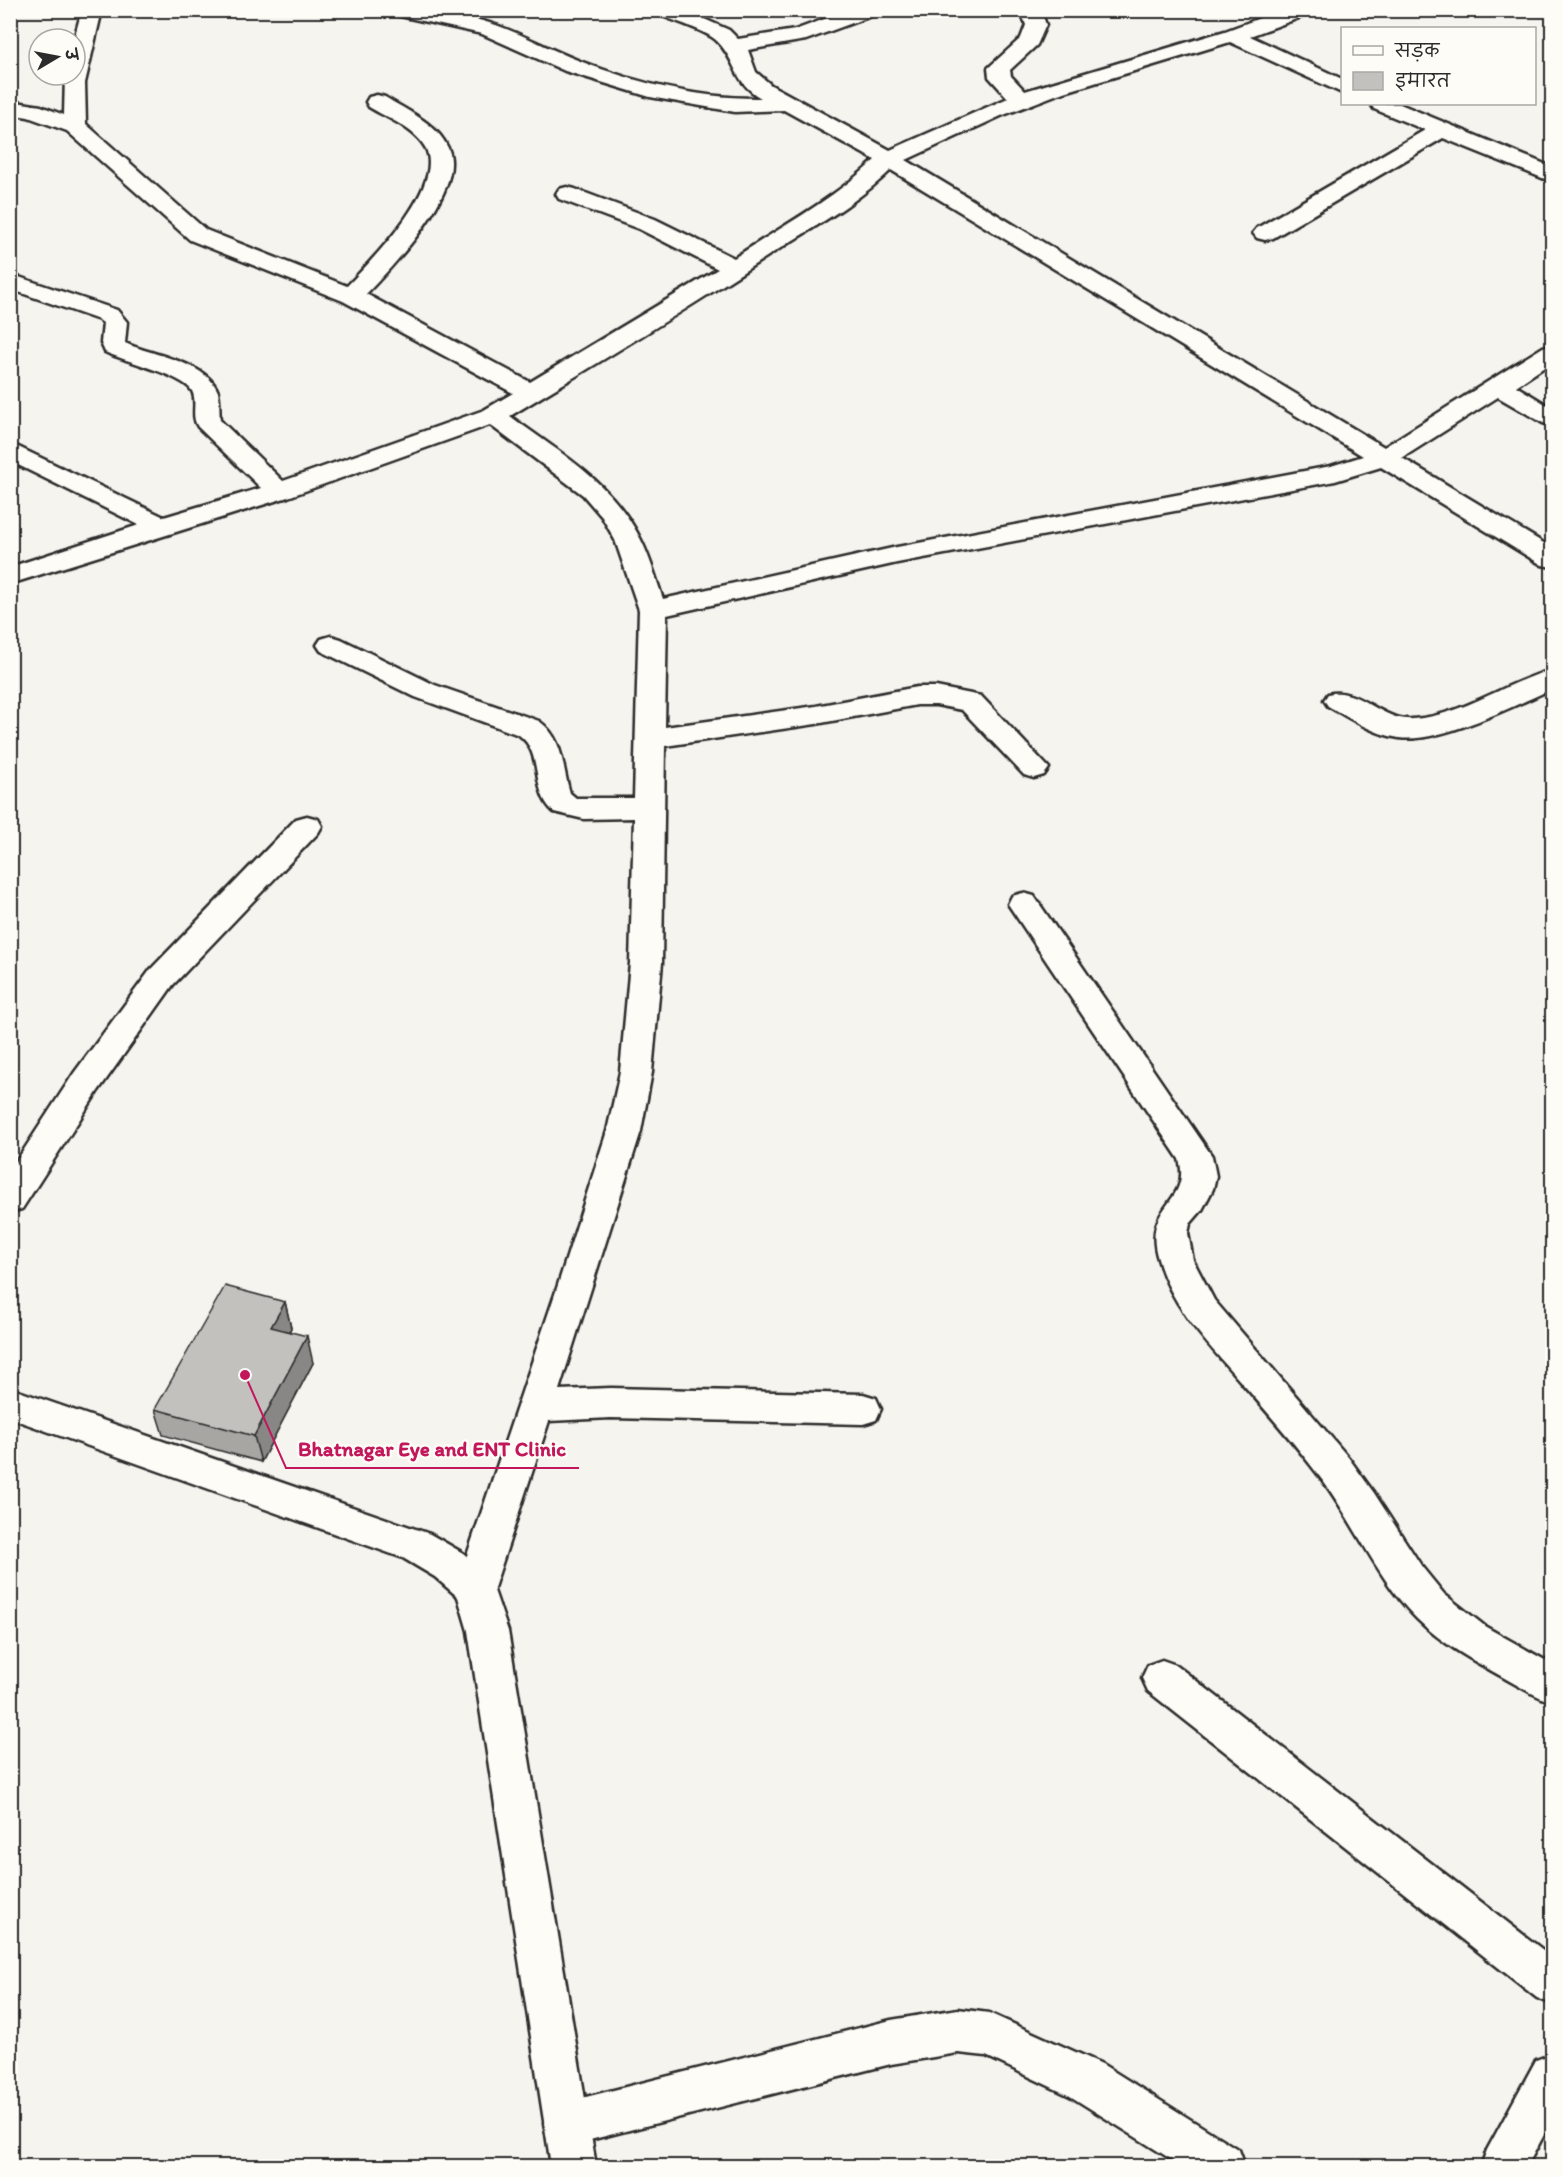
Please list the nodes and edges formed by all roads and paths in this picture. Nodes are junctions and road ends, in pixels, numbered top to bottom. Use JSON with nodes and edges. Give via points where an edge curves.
{"nodes":[{"id":1,"x":92,"y":10,"type":"edge"},
{"id":2,"x":398,"y":10,"type":"edge"},
{"id":3,"x":665,"y":10,"type":"edge"},
{"id":4,"x":870,"y":10,"type":"edge"},
{"id":5,"x":1030,"y":10,"type":"edge"},
{"id":6,"x":1303,"y":10,"type":"edge"},
{"id":7,"x":1232,"y":35,"type":"junction"},
{"id":8,"x":735,"y":46,"type":"junction"},
{"id":9,"x":1341,"y":87,"type":"edge"},
{"id":10,"x":1022,"y":100,"type":"junction"},
{"id":11,"x":376,"y":102,"type":"dead end"},
{"id":12,"x":784,"y":104,"type":"junction"},
{"id":13,"x":1384,"y":105,"type":"edge"},
{"id":14,"x":10,"y":107,"type":"edge"},
{"id":15,"x":75,"y":126,"type":"junction"},
{"id":16,"x":1442,"y":129,"type":"junction"},
{"id":17,"x":889,"y":159,"type":"junction"},
{"id":18,"x":1552,"y":175,"type":"edge"},
{"id":19,"x":567,"y":194,"type":"dead end"},
{"id":20,"x":1264,"y":233,"type":"dead end"},
{"id":21,"x":735,"y":268,"type":"junction"},
{"id":22,"x":10,"y":280,"type":"edge"},
{"id":23,"x":351,"y":296,"type":"junction"},
{"id":24,"x":1552,"y":352,"type":"edge"},
{"id":25,"x":1498,"y":386,"type":"junction"},
{"id":26,"x":530,"y":392,"type":"junction"},
{"id":27,"x":493,"y":414,"type":"junction"},
{"id":28,"x":1552,"y":418,"type":"edge"},
{"id":29,"x":10,"y":452,"type":"edge"},
{"id":30,"x":1384,"y":458,"type":"junction"},
{"id":31,"x":279,"y":491,"type":"junction"},
{"id":32,"x":162,"y":526,"type":"junction"},
{"id":33,"x":1552,"y":559,"type":"edge"},
{"id":34,"x":10,"y":576,"type":"edge"},
{"id":35,"x":653,"y":610,"type":"junction"},
{"id":36,"x":331,"y":645,"type":"dead end"},
{"id":37,"x":1552,"y":679,"type":"edge"},
{"id":38,"x":1338,"y":700,"type":"dead end"},
{"id":39,"x":651,"y":739,"type":"junction"},
{"id":40,"x":1034,"y":768,"type":"dead end"},
{"id":41,"x":649,"y":807,"type":"junction"},
{"id":42,"x":307,"y":826,"type":"dead end"},
{"id":43,"x":1023,"y":904,"type":"dead end"},
{"id":44,"x":10,"y":1200,"type":"edge"},
{"id":45,"x":10,"y":1403,"type":"edge"},
{"id":46,"x":535,"y":1406,"type":"junction"},
{"id":47,"x":863,"y":1409,"type":"dead end"},
{"id":48,"x":475,"y":1588,"type":"junction"},
{"id":49,"x":1162,"y":1678,"type":"dead end"},
{"id":50,"x":1552,"y":1684,"type":"edge"},
{"id":51,"x":1552,"y":1983,"type":"edge"},
{"id":52,"x":1552,"y":2076,"type":"edge"},
{"id":53,"x":566,"y":2124,"type":"junction"},
{"id":54,"x":573,"y":2166,"type":"edge"},
{"id":55,"x":1223,"y":2166,"type":"edge"},
{"id":56,"x":1503,"y":2166,"type":"edge"}],
"edges":[{"from":1,"to":15,"type":"street","via":[[75,83]]},
{"from":2,"to":12,"type":"street","via":[[488,29],[573,66],[650,91],[735,105]]},
{"from":3,"to":8,"type":"street","via":[[722,34]]},
{"from":4,"to":8,"type":"street","via":[[799,36]]},
{"from":5,"to":10,"type":"street","via":[[1036,25],[1030,41],[999,68],[1000,77]]},
{"from":6,"to":7,"type":"street"},
{"from":7,"to":9,"type":"street"},
{"from":7,"to":10,"type":"street"},
{"from":8,"to":12,"type":"street","via":[[746,74]]},
{"from":10,"to":17,"type":"street"},
{"from":11,"to":23,"type":"street","via":[[423,133],[437,149],[441,162],[432,192],[416,220]]},
{"from":12,"to":17,"type":"street"},
{"from":13,"to":16,"type":"street"},
{"from":14,"to":15,"type":"street"},
{"from":15,"to":23,"type":"street","via":[[198,235]]},
{"from":16,"to":18,"type":"street"},
{"from":16,"to":20,"type":"street"},
{"from":17,"to":21,"type":"street","via":[[841,199]]},
{"from":17,"to":30,"type":"street"},
{"from":19,"to":21,"type":"street","via":[[647,224]]},
{"from":21,"to":26,"type":"street"},
{"from":22,"to":31,"type":"street","via":[[108,315],[115,322],[111,338],[114,347],[173,369],[202,385],[207,422]]},
{"from":23,"to":26,"type":"street"},
{"from":24,"to":25,"type":"street"},
{"from":25,"to":28,"type":"street"},
{"from":25,"to":30,"type":"street"},
{"from":26,"to":27,"type":"street"},
{"from":27,"to":31,"type":"street"},
{"from":27,"to":35,"type":"street","via":[[592,489],[613,514],[628,540]]},
{"from":29,"to":32,"type":"street"},
{"from":30,"to":33,"type":"street"},
{"from":30,"to":35,"type":"street","via":[[1335,473],[897,555]]},
{"from":31,"to":32,"type":"street"},
{"from":32,"to":34,"type":"street"},
{"from":35,"to":39,"type":"street"},
{"from":36,"to":41,"type":"street","via":[[425,691],[530,728],[540,736],[547,750],[555,793],[563,804],[581,808]]},
{"from":37,"to":38,"type":"street","via":[[1424,728],[1402,729],[1380,723]]},
{"from":39,"to":40,"type":"street","via":[[936,696],[971,703]]},
{"from":39,"to":41,"type":"street"},
{"from":41,"to":46,"type":"street","via":[[646,963],[636,1072],[624,1131]]},
{"from":42,"to":44,"type":"street","via":[[162,977],[86,1082]]},
{"from":43,"to":50,"type":"street","via":[[1195,1156],[1200,1170],[1198,1188],[1173,1220],[1172,1244],[1192,1297],[1350,1489],[1403,1572],[1431,1606],[1459,1630]]},
{"from":45,"to":48,"type":"street","via":[[416,1546],[449,1565]]},
{"from":46,"to":47,"type":"street","via":[[611,1403]]},
{"from":46,"to":48,"type":"street"},
{"from":48,"to":53,"type":"street","via":[[488,1631]]},
{"from":49,"to":51,"type":"street"},
{"from":52,"to":56,"type":"street"},
{"from":53,"to":54,"type":"street"},
{"from":53,"to":55,"type":"street","via":[[891,2042],[958,2031],[989,2035],[1086,2080]]}]}
